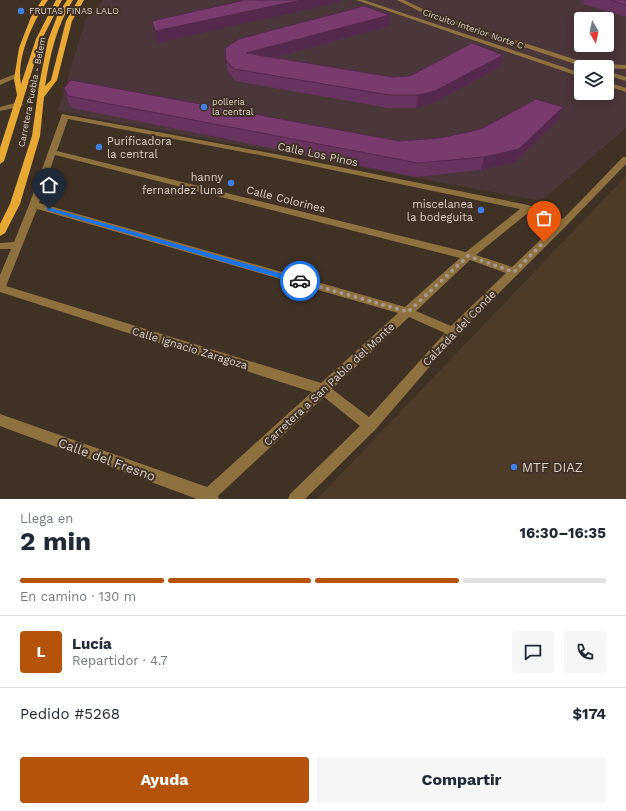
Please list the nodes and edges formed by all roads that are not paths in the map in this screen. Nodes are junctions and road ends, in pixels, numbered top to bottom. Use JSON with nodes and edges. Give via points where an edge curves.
{"nodes":[{"id":1,"x":45,"y":0,"type":"edge"},
{"id":2,"x":59,"y":0,"type":"edge"},
{"id":3,"x":70,"y":0,"type":"edge"},
{"id":4,"x":81,"y":0,"type":"edge"},
{"id":5,"x":359,"y":0,"type":"edge"},
{"id":6,"x":400,"y":0,"type":"edge"},
{"id":7,"x":574,"y":62,"type":"edge"},
{"id":8,"x":614,"y":67,"type":"edge"},
{"id":9,"x":626,"y":67,"type":"edge"},
{"id":10,"x":574,"y":73,"type":"edge"},
{"id":11,"x":18,"y":75,"type":"junction"},
{"id":12,"x":614,"y":75,"type":"edge"},
{"id":13,"x":626,"y":79,"type":"edge"},
{"id":14,"x":0,"y":83,"type":"edge"},
{"id":15,"x":614,"y":87,"type":"edge"},
{"id":16,"x":625,"y":91,"type":"edge"},
{"id":17,"x":21,"y":95,"type":"junction"},
{"id":18,"x":40,"y":98,"type":"junction"},
{"id":19,"x":19,"y":104,"type":"junction"},
{"id":20,"x":0,"y":109,"type":"edge"},
{"id":21,"x":3,"y":149,"type":"edge"},
{"id":22,"x":52,"y":152,"type":"junction"},
{"id":23,"x":626,"y":158,"type":"edge"},
{"id":24,"x":0,"y":161,"type":"edge"},
{"id":25,"x":34,"y":204,"type":"junction"},
{"id":26,"x":528,"y":208,"type":"junction"},
{"id":27,"x":564,"y":223,"type":"junction"},
{"id":28,"x":0,"y":233,"type":"edge"},
{"id":29,"x":18,"y":244,"type":"junction"},
{"id":30,"x":0,"y":246,"type":"edge"},
{"id":31,"x":468,"y":256,"type":"junction"},
{"id":32,"x":514,"y":272,"type":"junction"},
{"id":33,"x":0,"y":288,"type":"edge"},
{"id":34,"x":408,"y":312,"type":"junction"},
{"id":35,"x":453,"y":332,"type":"junction"},
{"id":36,"x":324,"y":390,"type":"junction"},
{"id":37,"x":0,"y":420,"type":"edge"},
{"id":38,"x":370,"y":426,"type":"junction"},
{"id":39,"x":209,"y":498,"type":"edge"},
{"id":40,"x":294,"y":499,"type":"edge"}],
"edges":[{"from":1,"to":11,"type":"main road","via":[[26,34]]},
{"from":2,"to":17,"type":"main road","name":"Carretera Puebla - Belem","via":[[42,31]]},
{"from":3,"to":18,"type":"main road","name":"Carretera Puebla - Belem","via":[[59,18],[51,40]]},
{"from":4,"to":18,"type":"main road","via":[[69,21],[54,80]]},
{"from":5,"to":10,"type":"street","name":"Circuito Interior Norte C"},
{"from":6,"to":7,"type":"street","via":[[429,14]]},
{"from":8,"to":9,"type":"street"},
{"from":11,"to":14,"type":"street"},
{"from":11,"to":17,"type":"main road"},
{"from":12,"to":13,"type":"street"},
{"from":15,"to":16,"type":"street"},
{"from":17,"to":19,"type":"main road","name":"Carretera Puebla - Belem"},
{"from":18,"to":28,"type":"main road","name":"Carretera Puebla - Belem","via":[[36,136],[15,204]]},
{"from":19,"to":20,"type":"street"},
{"from":19,"to":21,"type":"main road","name":"Carretera Puebla - Belem"},
{"from":21,"to":24,"type":"main road","name":"Carretera Puebla - Belem"},
{"from":22,"to":25,"type":"street"},
{"from":22,"to":26,"type":"street","name":"Calle Los Pinos","via":[[65,116],[268,154]]},
{"from":22,"to":31,"type":"street","name":"Calle Colorines"},
{"from":23,"to":27,"type":"street","name":"Calzada del Conde"},
{"from":25,"to":29,"type":"street"},
{"from":25,"to":34,"type":"street"},
{"from":26,"to":27,"type":"street","name":"Calle Los Pinos"},
{"from":26,"to":31,"type":"street","name":"Carretera a San Pablo del Monte"},
{"from":27,"to":32,"type":"street","name":"Calzada del Conde"},
{"from":29,"to":30,"type":"street"},
{"from":29,"to":33,"type":"street"},
{"from":31,"to":32,"type":"street","name":"Calle Colorines"},
{"from":31,"to":34,"type":"street","name":"Carretera a San Pablo del Monte"},
{"from":32,"to":35,"type":"street","name":"Calzada del Conde"},
{"from":33,"to":36,"type":"street","name":"Calle Ignacio Zaragoza"},
{"from":34,"to":35,"type":"street"},
{"from":34,"to":36,"type":"street","name":"Carretera a San Pablo del Monte"},
{"from":35,"to":38,"type":"street","name":"Calzada del Conde"},
{"from":36,"to":38,"type":"street","name":"Calle Ignacio Zaragoza"},
{"from":36,"to":39,"type":"street","name":"Carretera a San Pablo del Monte"},
{"from":37,"to":39,"type":"street","name":"Calle del Fresno"},
{"from":38,"to":40,"type":"street","name":"Calzada del Conde"}]}
